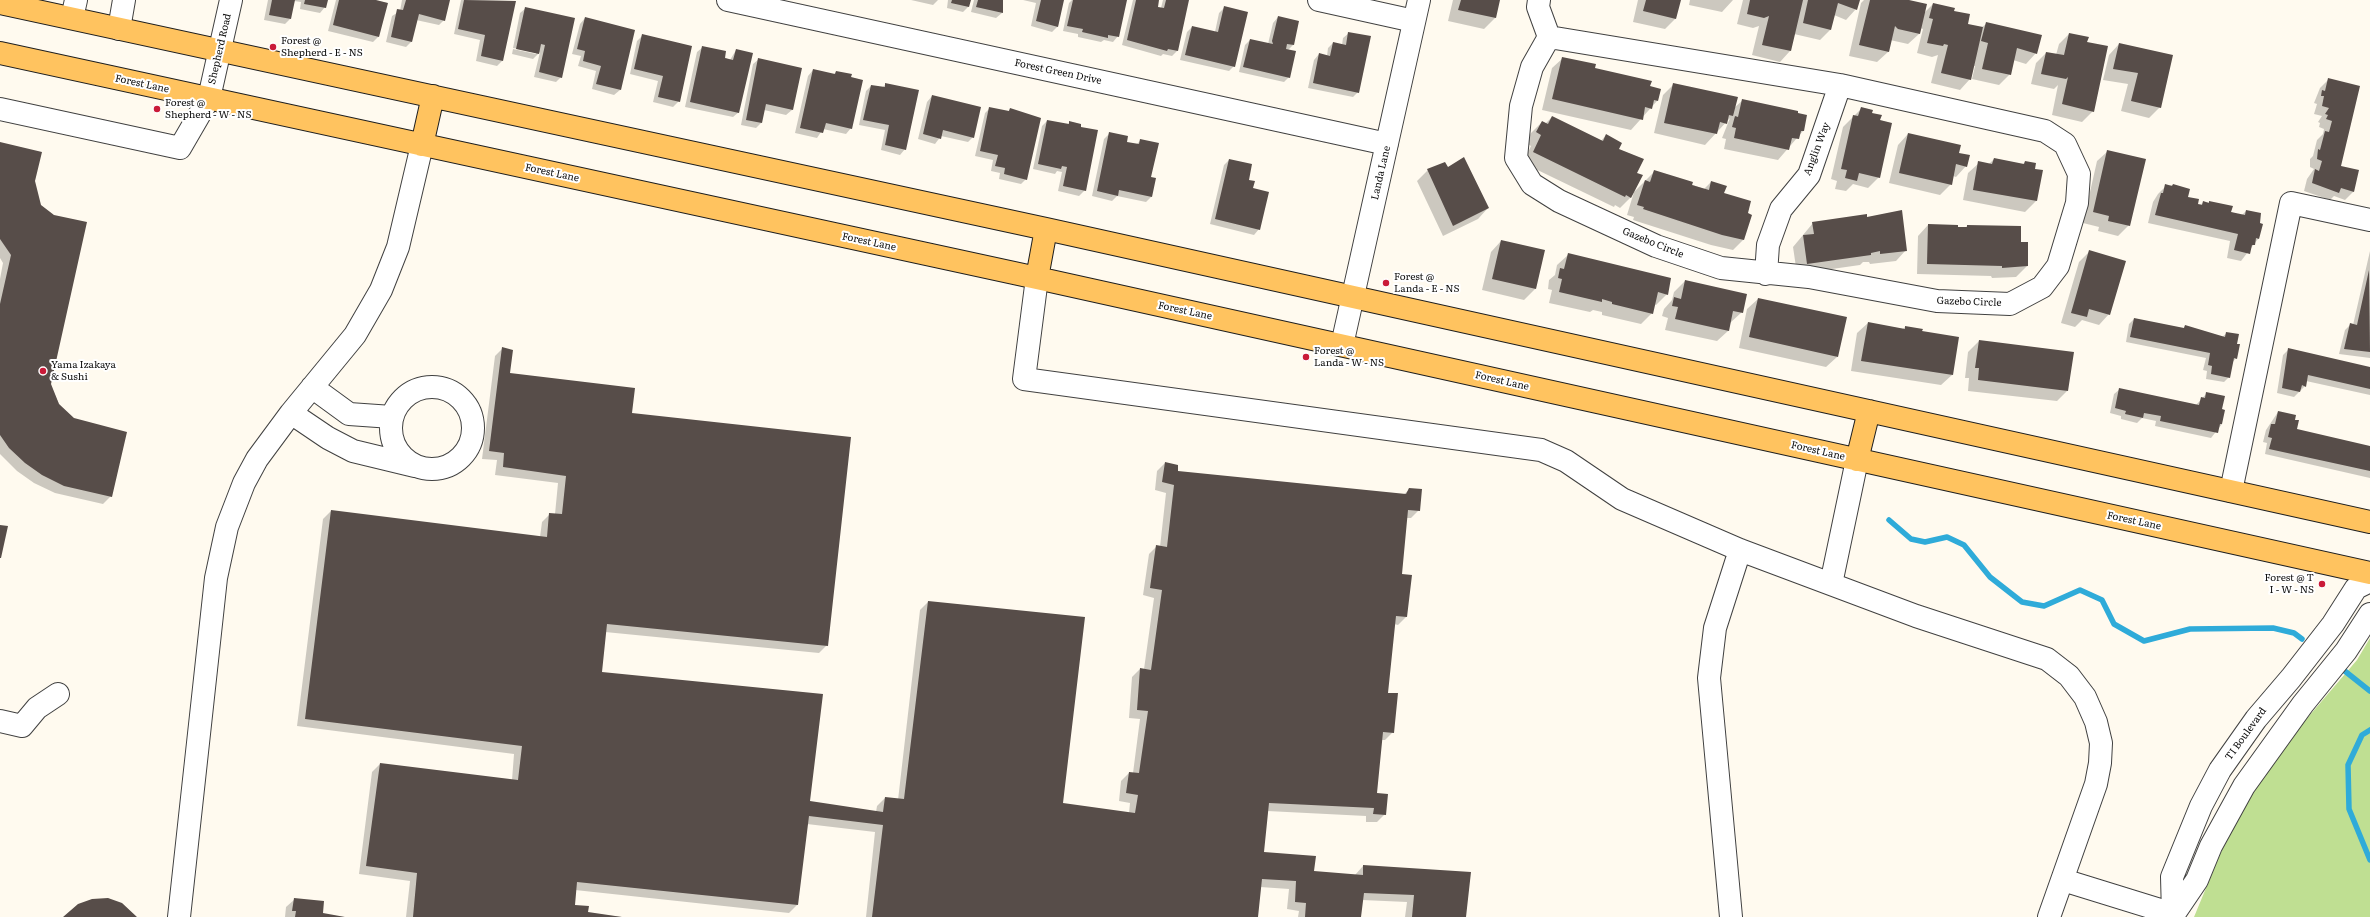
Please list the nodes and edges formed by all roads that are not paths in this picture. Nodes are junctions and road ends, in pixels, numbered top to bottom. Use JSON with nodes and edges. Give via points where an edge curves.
{"nodes":[{"id":1,"x":124,"y":0,"type":"edge"},
{"id":2,"x":232,"y":0,"type":"edge"},
{"id":3,"x":728,"y":0,"type":"edge"},
{"id":4,"x":1319,"y":0,"type":"edge"},
{"id":5,"x":1419,"y":0,"type":"edge"},
{"id":6,"x":1539,"y":0,"type":"edge"},
{"id":7,"x":0,"y":3,"type":"edge"},
{"id":8,"x":74,"y":9,"type":"edge"},
{"id":9,"x":1414,"y":21,"type":"junction"},
{"id":10,"x":119,"y":29,"type":"junction"},
{"id":11,"x":1549,"y":37,"type":"junction"},
{"id":12,"x":220,"y":51,"type":"junction"},
{"id":13,"x":0,"y":53,"type":"edge"},
{"id":14,"x":1840,"y":86,"type":"junction"},
{"id":15,"x":433,"y":96,"type":"junction"},
{"id":16,"x":209,"y":98,"type":"junction"},
{"id":17,"x":0,"y":109,"type":"edge"},
{"id":18,"x":1387,"y":144,"type":"junction"},
{"id":19,"x":422,"y":145,"type":"junction"},
{"id":20,"x":2370,"y":220,"type":"edge"},
{"id":21,"x":1046,"y":229,"type":"junction"},
{"id":22,"x":1766,"y":274,"type":"junction"},
{"id":23,"x":1037,"y":278,"type":"junction"},
{"id":24,"x":1353,"y":297,"type":"junction"},
{"id":25,"x":1342,"y":345,"type":"junction"},
{"id":26,"x":312,"y":387,"type":"junction"},
{"id":27,"x":1869,"y":411,"type":"junction"},
{"id":28,"x":291,"y":413,"type":"junction"},
{"id":29,"x":392,"y":417,"type":"junction"},
{"id":30,"x":1857,"y":460,"type":"junction"},
{"id":31,"x":418,"y":467,"type":"junction"},
{"id":32,"x":2231,"y":491,"type":"junction"},
{"id":33,"x":2370,"y":522,"type":"edge"},
{"id":34,"x":1740,"y":550,"type":"junction"},
{"id":35,"x":2370,"y":573,"type":"edge"},
{"id":36,"x":2370,"y":582,"type":"edge"},
{"id":37,"x":1831,"y":584,"type":"junction"},
{"id":38,"x":2370,"y":614,"type":"edge"},
{"id":39,"x":58,"y":694,"type":"dead end"},
{"id":40,"x":0,"y":722,"type":"edge"},
{"id":41,"x":2063,"y":880,"type":"junction"},
{"id":42,"x":2173,"y":915,"type":"edge"},
{"id":43,"x":180,"y":917,"type":"edge"},
{"id":44,"x":1731,"y":917,"type":"edge"},
{"id":45,"x":2049,"y":917,"type":"edge"}],
"edges":[{"from":1,"to":10,"type":"street"},
{"from":2,"to":12,"type":"street","name":"Shepherd Road"},
{"from":3,"to":18,"type":"street","name":"Forest Green Drive"},
{"from":4,"to":9,"type":"street"},
{"from":5,"to":9,"type":"street","name":"Landa Lane"},
{"from":6,"to":11,"type":"street","via":[[1538,7]]},
{"from":7,"to":8,"type":"main road"},
{"from":8,"to":10,"type":"main road"},
{"from":9,"to":18,"type":"street","name":"Landa Lane"},
{"from":10,"to":12,"type":"main road"},
{"from":11,"to":14,"type":"street","name":"Gazebo Circle"},
{"from":11,"to":22,"type":"street","name":"Gazebo Circle","via":[[1532,67],[1521,106],[1516,158],[1532,184],[1559,201],[1656,246],[1721,268]]},
{"from":12,"to":15,"type":"main road"},
{"from":12,"to":16,"type":"street","name":"Shepherd Road"},
{"from":13,"to":16,"type":"main road","name":"Forest Lane"},
{"from":14,"to":22,"type":"street","name":"Anglin Way","via":[[1809,175],[1781,209],[1768,245]]},
{"from":14,"to":22,"type":"street","name":"Gazebo Circle","via":[[2044,131],[2065,144],[2079,174],[2077,204],[2058,266],[2042,287],[2010,304],[1937,301],[1809,277]]},
{"from":15,"to":19,"type":"main road"},
{"from":15,"to":21,"type":"main road"},
{"from":16,"to":17,"type":"street","name":"Shepherd Road","via":[[180,148]]},
{"from":16,"to":19,"type":"main road","name":"Forest Lane"},
{"from":18,"to":24,"type":"street","name":"Landa Lane"},
{"from":19,"to":23,"type":"main road","name":"Forest Lane"},
{"from":19,"to":26,"type":"street","via":[[398,248],[381,290],[355,335]]},
{"from":20,"to":32,"type":"street","via":[[2291,203]]},
{"from":21,"to":23,"type":"main road"},
{"from":21,"to":24,"type":"main road"},
{"from":23,"to":25,"type":"main road","name":"Forest Lane"},
{"from":23,"to":34,"type":"street","via":[[1024,379],[1541,450],[1566,461],[1622,499]]},
{"from":24,"to":25,"type":"street","name":"Landa Lane"},
{"from":24,"to":27,"type":"main road"},
{"from":25,"to":30,"type":"main road","name":"Forest Lane"},
{"from":26,"to":28,"type":"street"},
{"from":26,"to":29,"type":"street","via":[[349,414]]},
{"from":27,"to":30,"type":"main road"},
{"from":27,"to":32,"type":"main road"},
{"from":28,"to":31,"type":"street","via":[[353,451]]},
{"from":28,"to":43,"type":"street","via":[[244,483],[219,559]]},
{"from":29,"to":31,"type":"street","via":[[390,429],[398,452]]},
{"from":29,"to":31,"type":"street","via":[[397,405],[405,396],[415,389],[427,386],[438,386],[454,392],[472,414],[473,436],[463,456],[454,464],[443,468],[430,470]]},
{"from":30,"to":35,"type":"main road","name":"Forest Lane"},
{"from":30,"to":37,"type":"street"},
{"from":32,"to":33,"type":"main road"},
{"from":34,"to":37,"type":"street"},
{"from":34,"to":44,"type":"street","via":[[1715,628],[1709,678]]},
{"from":36,"to":42,"type":"street","name":"TI Boulevard","via":[[2356,588],[2333,624],[2256,719],[2220,770],[2201,806],[2172,877]]},
{"from":37,"to":41,"type":"street","via":[[1916,616],[2033,653],[2059,667],[2077,686],[2096,722],[2101,743],[2100,763],[2093,795]]},
{"from":38,"to":42,"type":"street","via":[[2244,786],[2224,821],[2197,880]]},
{"from":39,"to":40,"type":"street","via":[[36,708],[22,726]]},
{"from":41,"to":42,"type":"street"},
{"from":41,"to":45,"type":"street"}]}
